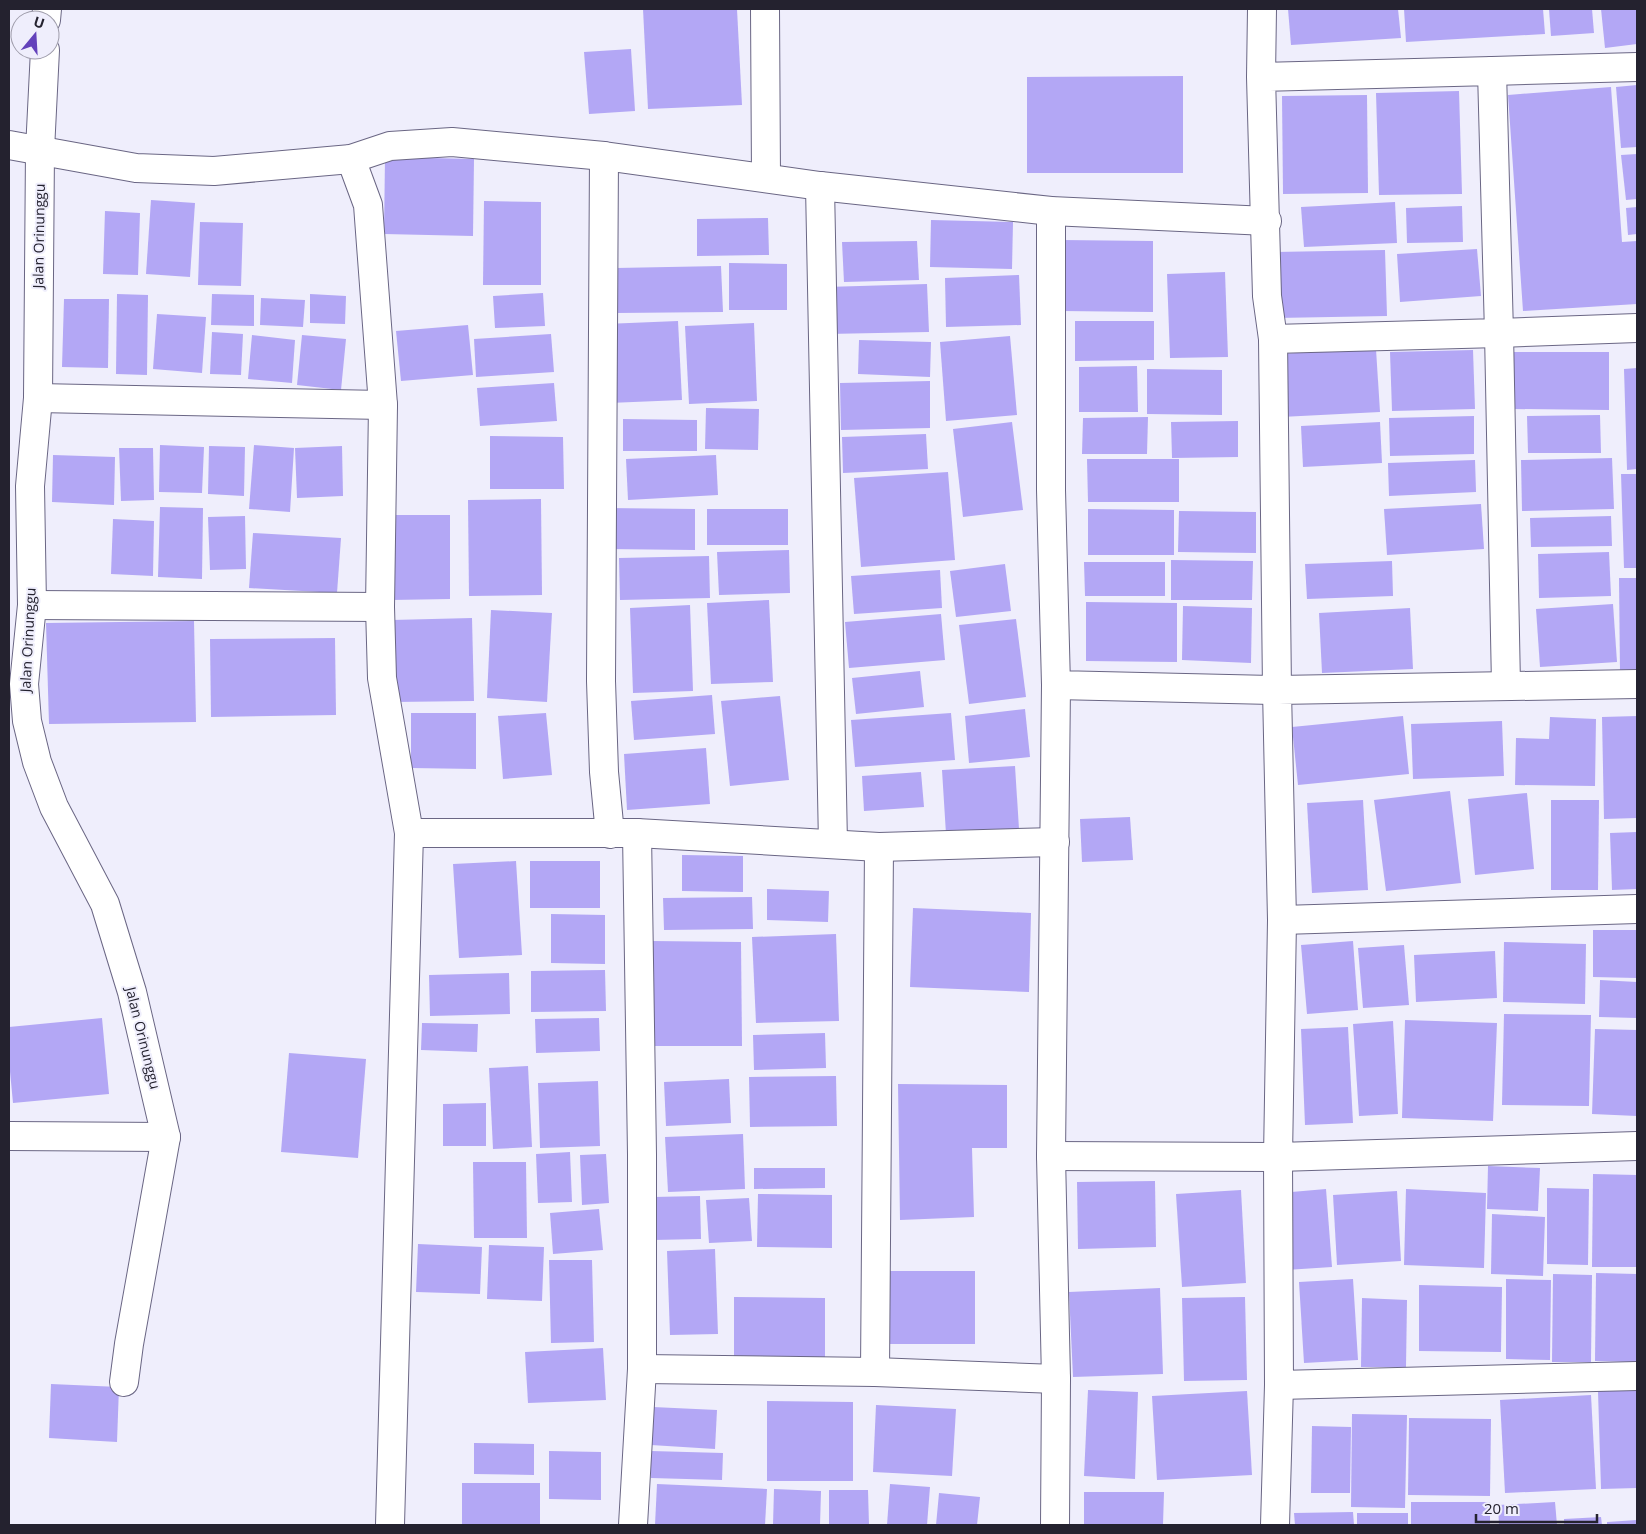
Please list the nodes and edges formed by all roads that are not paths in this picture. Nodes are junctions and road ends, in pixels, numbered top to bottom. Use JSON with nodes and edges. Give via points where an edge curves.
{"nodes":[{"id":1,"x":765,"y":9,"type":"edge"},
{"id":2,"x":1262,"y":9,"type":"edge"},
{"id":3,"x":44,"y":60,"type":"edge"},
{"id":4,"x":1637,"y":67,"type":"edge"},
{"id":5,"x":1492,"y":71,"type":"junction"},
{"id":6,"x":1261,"y":77,"type":"junction"},
{"id":7,"x":9,"y":145,"type":"edge"},
{"id":8,"x":40,"y":150,"type":"junction"},
{"id":9,"x":604,"y":156,"type":"junction"},
{"id":10,"x":352,"y":159,"type":"junction"},
{"id":11,"x":766,"y":177,"type":"junction"},
{"id":12,"x":820,"y":186,"type":"junction"},
{"id":13,"x":1051,"y":211,"type":"junction"},
{"id":14,"x":1266,"y":221,"type":"junction"},
{"id":15,"x":1637,"y":328,"type":"edge"},
{"id":16,"x":1499,"y":332,"type":"junction"},
{"id":17,"x":1273,"y":339,"type":"junction"},
{"id":18,"x":38,"y":398,"type":"junction"},
{"id":19,"x":383,"y":405,"type":"junction"},
{"id":20,"x":32,"y":605,"type":"junction"},
{"id":21,"x":380,"y":607,"type":"junction"},
{"id":22,"x":1637,"y":684,"type":"edge"},
{"id":23,"x":17,"y":685,"type":"edge"},
{"id":24,"x":1056,"y":685,"type":"junction"},
{"id":25,"x":1506,"y":685,"type":"junction"},
{"id":26,"x":1277,"y":690,"type":"junction"},
{"id":27,"x":409,"y":833,"type":"junction"},
{"id":28,"x":637,"y":833,"type":"junction"},
{"id":29,"x":610,"y":834,"type":"junction"},
{"id":30,"x":1055,"y":842,"type":"junction"},
{"id":31,"x":833,"y":844,"type":"junction"},
{"id":32,"x":879,"y":847,"type":"junction"},
{"id":33,"x":1637,"y":910,"type":"edge"},
{"id":34,"x":1282,"y":920,"type":"junction"},
{"id":35,"x":9,"y":1136,"type":"edge"},
{"id":36,"x":166,"y":1137,"type":"junction"},
{"id":37,"x":1637,"y":1146,"type":"edge"},
{"id":38,"x":1051,"y":1156,"type":"junction"},
{"id":39,"x":1278,"y":1157,"type":"junction"},
{"id":40,"x":642,"y":1369,"type":"junction"},
{"id":41,"x":875,"y":1372,"type":"junction"},
{"id":42,"x":1637,"y":1376,"type":"edge"},
{"id":43,"x":1056,"y":1379,"type":"junction"},
{"id":44,"x":124,"y":1382,"type":"dead end"},
{"id":45,"x":1279,"y":1385,"type":"junction"},
{"id":46,"x":390,"y":1525,"type":"edge"},
{"id":47,"x":633,"y":1525,"type":"edge"},
{"id":48,"x":1055,"y":1525,"type":"edge"},
{"id":49,"x":1275,"y":1525,"type":"edge"}],
"edges":[{"from":1,"to":11,"type":"street"},
{"from":2,"to":6,"type":"street"},
{"from":3,"to":8,"type":"street","name":"Jalan Orinunggu"},
{"from":4,"to":5,"type":"street"},
{"from":5,"to":6,"type":"street"},
{"from":5,"to":16,"type":"street"},
{"from":6,"to":14,"type":"street"},
{"from":7,"to":8,"type":"street"},
{"from":8,"to":10,"type":"street","via":[[136,168],[214,171]]},
{"from":8,"to":18,"type":"street","name":"Jalan Orinunggu"},
{"from":9,"to":10,"type":"street","via":[[452,142],[390,146]]},
{"from":9,"to":11,"type":"street"},
{"from":9,"to":29,"type":"street","via":[[601,681]]},
{"from":10,"to":19,"type":"street","via":[[368,205]]},
{"from":11,"to":12,"type":"street"},
{"from":12,"to":13,"type":"street"},
{"from":12,"to":31,"type":"street"},
{"from":13,"to":14,"type":"street"},
{"from":13,"to":24,"type":"street","via":[[1050,490]]},
{"from":14,"to":17,"type":"street","via":[[1267,296]]},
{"from":15,"to":16,"type":"street"},
{"from":16,"to":17,"type":"street"},
{"from":16,"to":25,"type":"street"},
{"from":17,"to":26,"type":"street"},
{"from":18,"to":19,"type":"street"},
{"from":18,"to":20,"type":"street","name":"Jalan Orinunggu","via":[[30,486]]},
{"from":19,"to":21,"type":"street"},
{"from":20,"to":21,"type":"street"},
{"from":20,"to":23,"type":"street","name":"Jalan Orinunggu"},
{"from":21,"to":27,"type":"street","via":[[382,678]]},
{"from":22,"to":25,"type":"street"},
{"from":23,"to":36,"type":"street","name":"Jalan Orinunggu","via":[[36,762],[54,807],[104,904],[132,992]]},
{"from":24,"to":26,"type":"street"},
{"from":24,"to":30,"type":"street"},
{"from":25,"to":26,"type":"street"},
{"from":26,"to":34,"type":"street"},
{"from":27,"to":29,"type":"street"},
{"from":27,"to":46,"type":"street"},
{"from":28,"to":29,"type":"street"},
{"from":28,"to":31,"type":"street"},
{"from":28,"to":40,"type":"street"},
{"from":30,"to":32,"type":"street"},
{"from":30,"to":38,"type":"street"},
{"from":31,"to":32,"type":"street"},
{"from":32,"to":41,"type":"street"},
{"from":33,"to":34,"type":"street"},
{"from":34,"to":39,"type":"street"},
{"from":35,"to":36,"type":"street"},
{"from":36,"to":44,"type":"street","name":"Jalan Orinunggu"},
{"from":37,"to":39,"type":"street"},
{"from":38,"to":39,"type":"street"},
{"from":38,"to":43,"type":"street"},
{"from":39,"to":45,"type":"street"},
{"from":40,"to":41,"type":"street"},
{"from":40,"to":47,"type":"street"},
{"from":41,"to":43,"type":"street"},
{"from":42,"to":45,"type":"street"},
{"from":43,"to":48,"type":"street"},
{"from":45,"to":49,"type":"street"}]}
